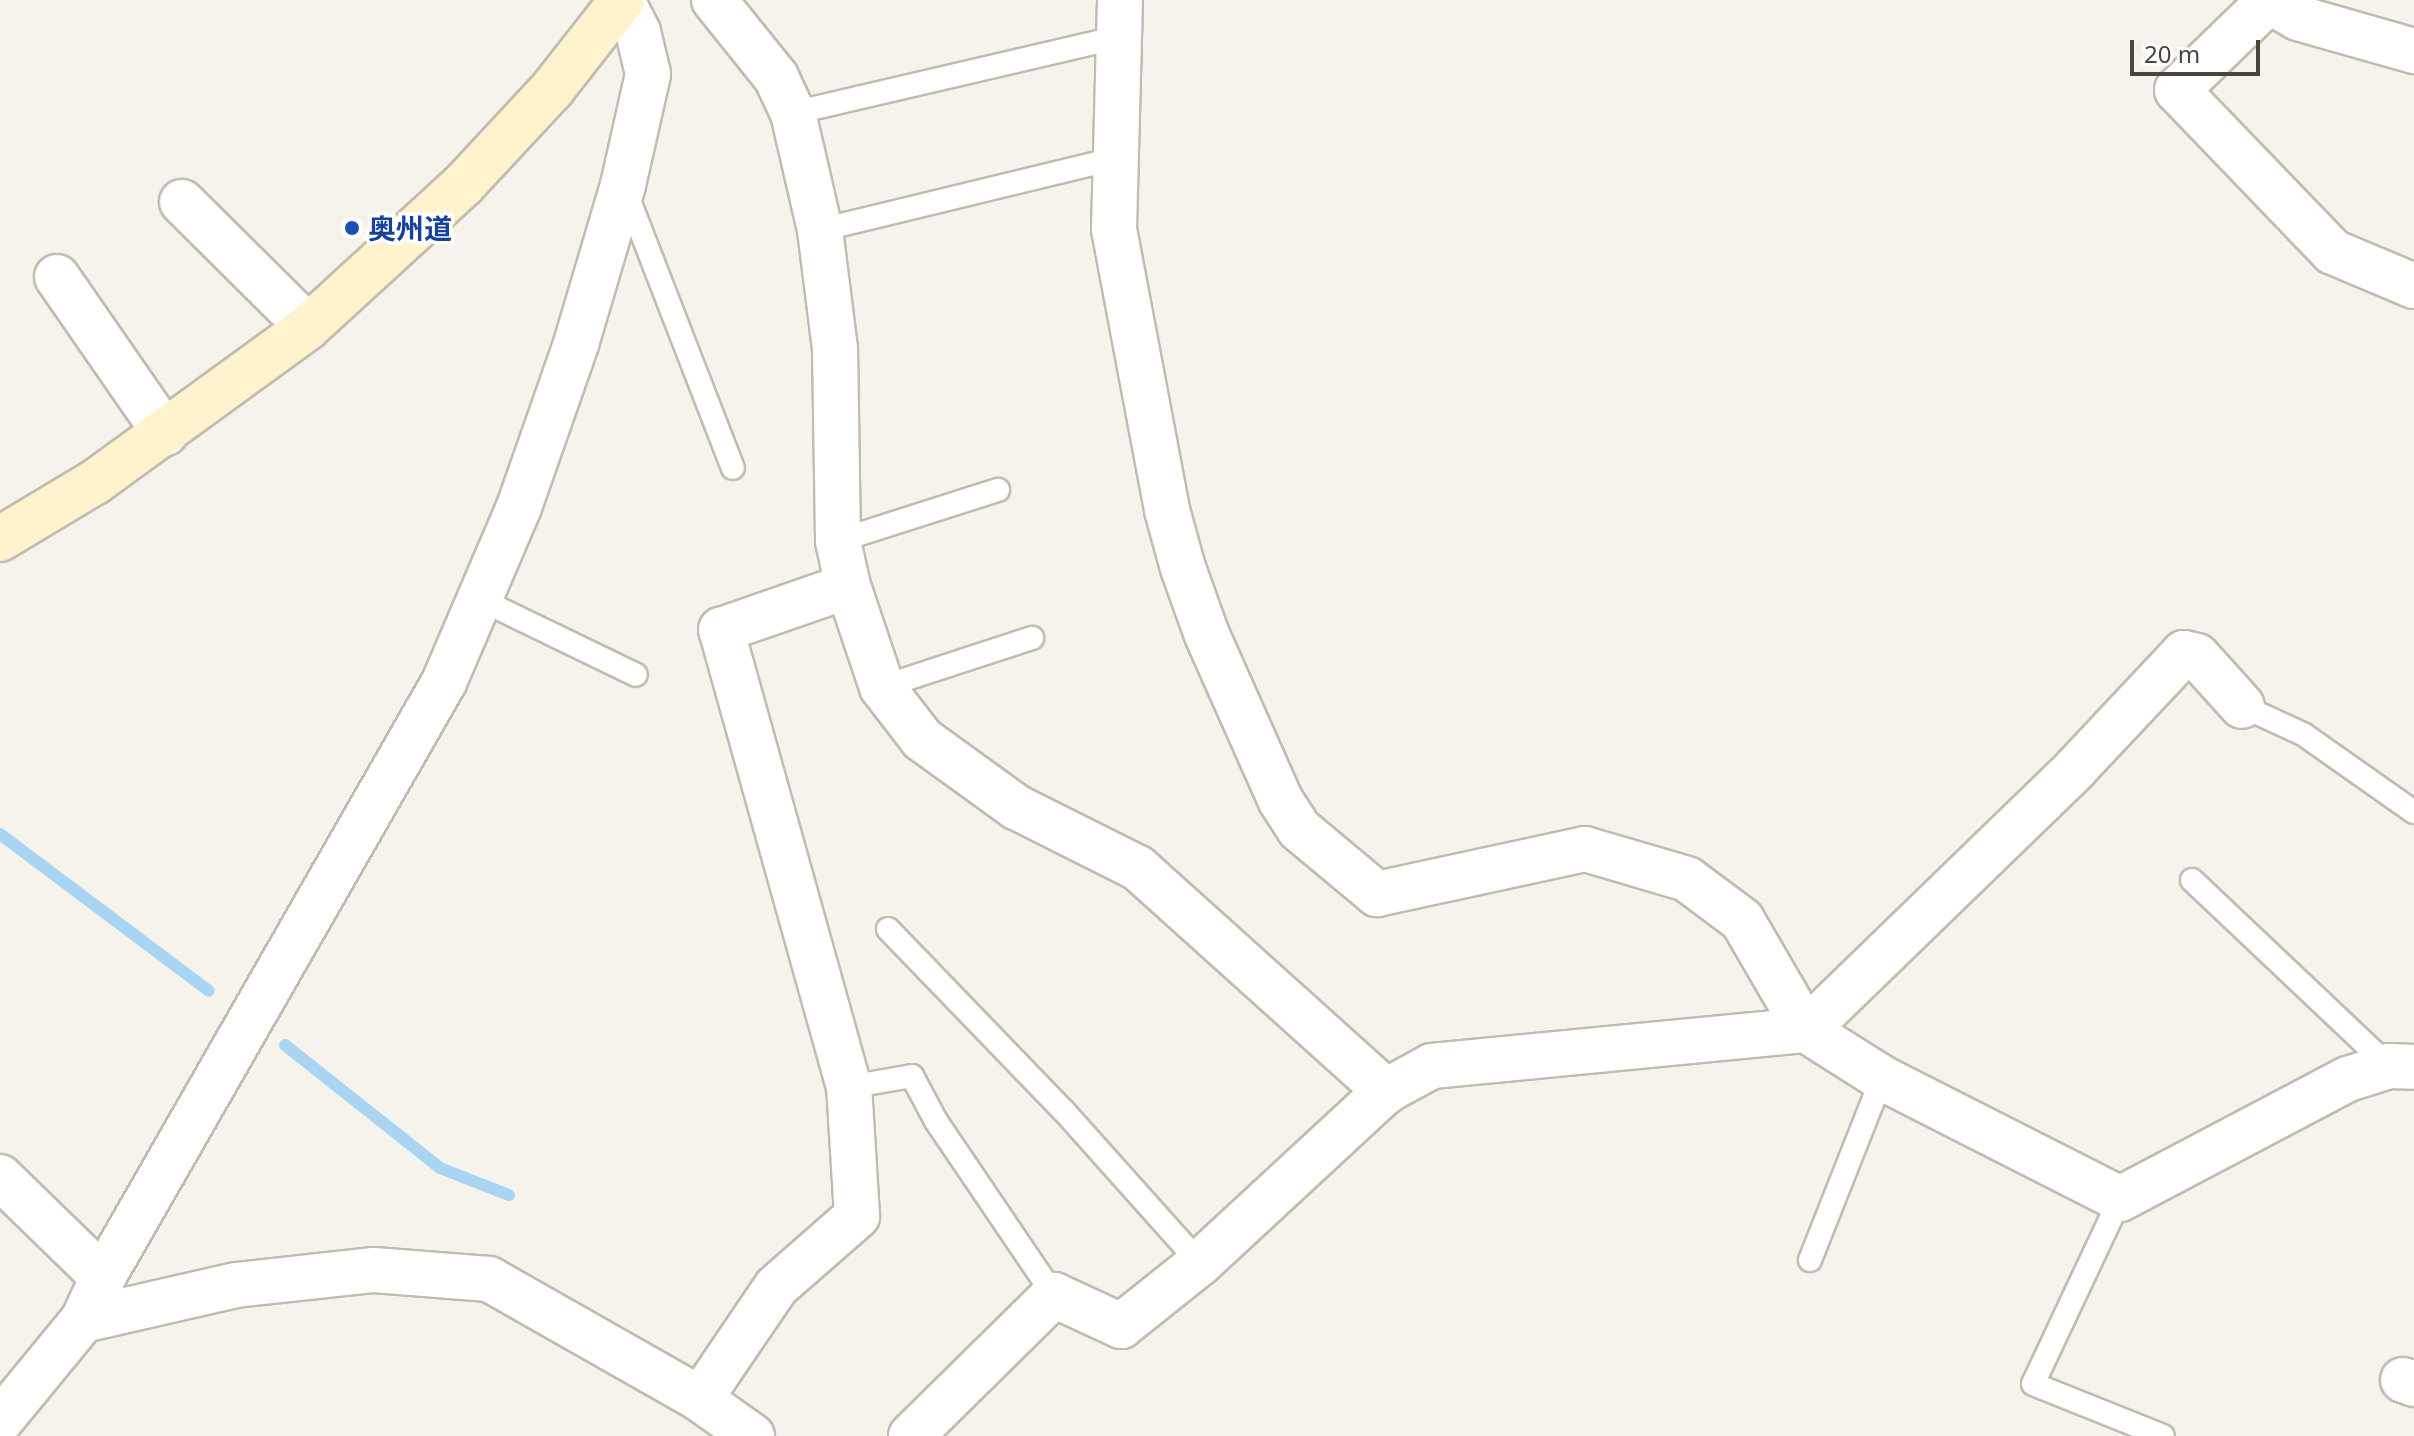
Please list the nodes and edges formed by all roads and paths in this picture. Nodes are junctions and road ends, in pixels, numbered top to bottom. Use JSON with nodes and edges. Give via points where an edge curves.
{"nodes":[{"id":1,"x":622,"y":0,"type":"edge"},
{"id":2,"x":714,"y":0,"type":"edge"},
{"id":3,"x":2268,"y":1,"type":"edge"},
{"id":4,"x":1120,"y":18,"type":"edge"},
{"id":5,"x":2414,"y":51,"type":"edge"},
{"id":6,"x":793,"y":113,"type":"junction"},
{"id":7,"x":1114,"y":159,"type":"junction"},
{"id":8,"x":623,"y":185,"type":"junction"},
{"id":9,"x":182,"y":202,"type":"dead end"},
{"id":10,"x":820,"y":230,"type":"junction"},
{"id":11,"x":57,"y":277,"type":"dead end"},
{"id":12,"x":2414,"y":286,"type":"edge"},
{"id":13,"x":308,"y":327,"type":"junction"},
{"id":14,"x":165,"y":433,"type":"junction"},
{"id":15,"x":733,"y":468,"type":"dead end"},
{"id":16,"x":998,"y":490,"type":"dead end"},
{"id":17,"x":5,"y":529,"type":"edge"},
{"id":18,"x":838,"y":541,"type":"junction"},
{"id":19,"x":848,"y":586,"type":"junction"},
{"id":20,"x":479,"y":599,"type":"junction"},
{"id":21,"x":1032,"y":638,"type":"dead end"},
{"id":22,"x":636,"y":675,"type":"dead end"},
{"id":23,"x":882,"y":687,"type":"junction"},
{"id":24,"x":2242,"y":706,"type":"joint"},
{"id":25,"x":2414,"y":812,"type":"edge"},
{"id":26,"x":2192,"y":880,"type":"dead end"},
{"id":27,"x":888,"y":929,"type":"dead end"},
{"id":28,"x":1806,"y":1030,"type":"junction"},
{"id":29,"x":2402,"y":1067,"type":"edge"},
{"id":30,"x":1882,"y":1078,"type":"junction"},
{"id":31,"x":849,"y":1087,"type":"junction"},
{"id":32,"x":1386,"y":1091,"type":"junction"},
{"id":33,"x":0,"y":1177,"type":"edge"},
{"id":34,"x":2120,"y":1199,"type":"junction"},
{"id":35,"x":1810,"y":1260,"type":"dead end"},
{"id":36,"x":1200,"y":1263,"type":"junction"},
{"id":37,"x":103,"y":1277,"type":"junction"},
{"id":38,"x":1054,"y":1295,"type":"junction"},
{"id":39,"x":83,"y":1320,"type":"junction"},
{"id":40,"x":700,"y":1399,"type":"junction"},
{"id":41,"x":0,"y":1421,"type":"edge"},
{"id":42,"x":752,"y":1436,"type":"edge"},
{"id":43,"x":911,"y":1436,"type":"edge"},
{"id":44,"x":2163,"y":1436,"type":"edge"}],
"edges":[{"from":1,"to":8,"type":"street","via":[[638,32],[648,74]]},
{"from":1,"to":13,"type":"street","via":[[553,88],[463,185]]},
{"from":2,"to":6,"type":"street","via":[[776,77]]},
{"from":3,"to":5,"type":"street","via":[[2298,18]]},
{"from":3,"to":12,"type":"street","via":[[2177,90],[2333,252]]},
{"from":4,"to":6,"type":"lane"},
{"from":4,"to":7,"type":"street"},
{"from":6,"to":10,"type":"street"},
{"from":7,"to":10,"type":"lane"},
{"from":7,"to":28,"type":"street","via":[[1114,229],[1167,510],[1207,635],[1281,801],[1299,829],[1377,894],[1585,849],[1687,879],[1742,920]]},
{"from":8,"to":15,"type":"lane"},
{"from":8,"to":20,"type":"street","via":[[576,344],[519,507]]},
{"from":9,"to":13,"type":"street"},
{"from":10,"to":18,"type":"street","via":[[835,348]]},
{"from":11,"to":14,"type":"street"},
{"from":13,"to":14,"type":"street"},
{"from":14,"to":17,"type":"street"},
{"from":16,"to":18,"type":"lane"},
{"from":18,"to":19,"type":"street"},
{"from":19,"to":23,"type":"street"},
{"from":19,"to":31,"type":"street","via":[[721,630]]},
{"from":20,"to":22,"type":"lane"},
{"from":20,"to":37,"type":"street","via":[[444,682]]},
{"from":21,"to":23,"type":"lane"},
{"from":23,"to":32,"type":"street","via":[[922,739],[1016,807],[1138,868]]},
{"from":24,"to":25,"type":"lane","via":[[2303,734]]},
{"from":24,"to":28,"type":"street","via":[[2197,656],[2184,653],[2075,769]]},
{"from":26,"to":29,"type":"lane"},
{"from":27,"to":36,"type":"lane","via":[[1063,1110]]},
{"from":28,"to":30,"type":"street"},
{"from":28,"to":32,"type":"street","via":[[1432,1066]]},
{"from":29,"to":34,"type":"street","via":[[2348,1079]]},
{"from":30,"to":34,"type":"street"},
{"from":30,"to":35,"type":"lane"},
{"from":31,"to":38,"type":"lane","via":[[912,1076],[936,1121]]},
{"from":31,"to":40,"type":"street","via":[[857,1216],[776,1287]]},
{"from":32,"to":36,"type":"street"},
{"from":33,"to":37,"type":"street"},
{"from":34,"to":44,"type":"lane","via":[[2033,1384]]},
{"from":36,"to":38,"type":"street","via":[[1121,1326]]},
{"from":37,"to":39,"type":"street"},
{"from":38,"to":43,"type":"street"},
{"from":39,"to":40,"type":"street","via":[[236,1285],[374,1270],[489,1279]]},
{"from":39,"to":41,"type":"street"},
{"from":40,"to":42,"type":"street"}]}
